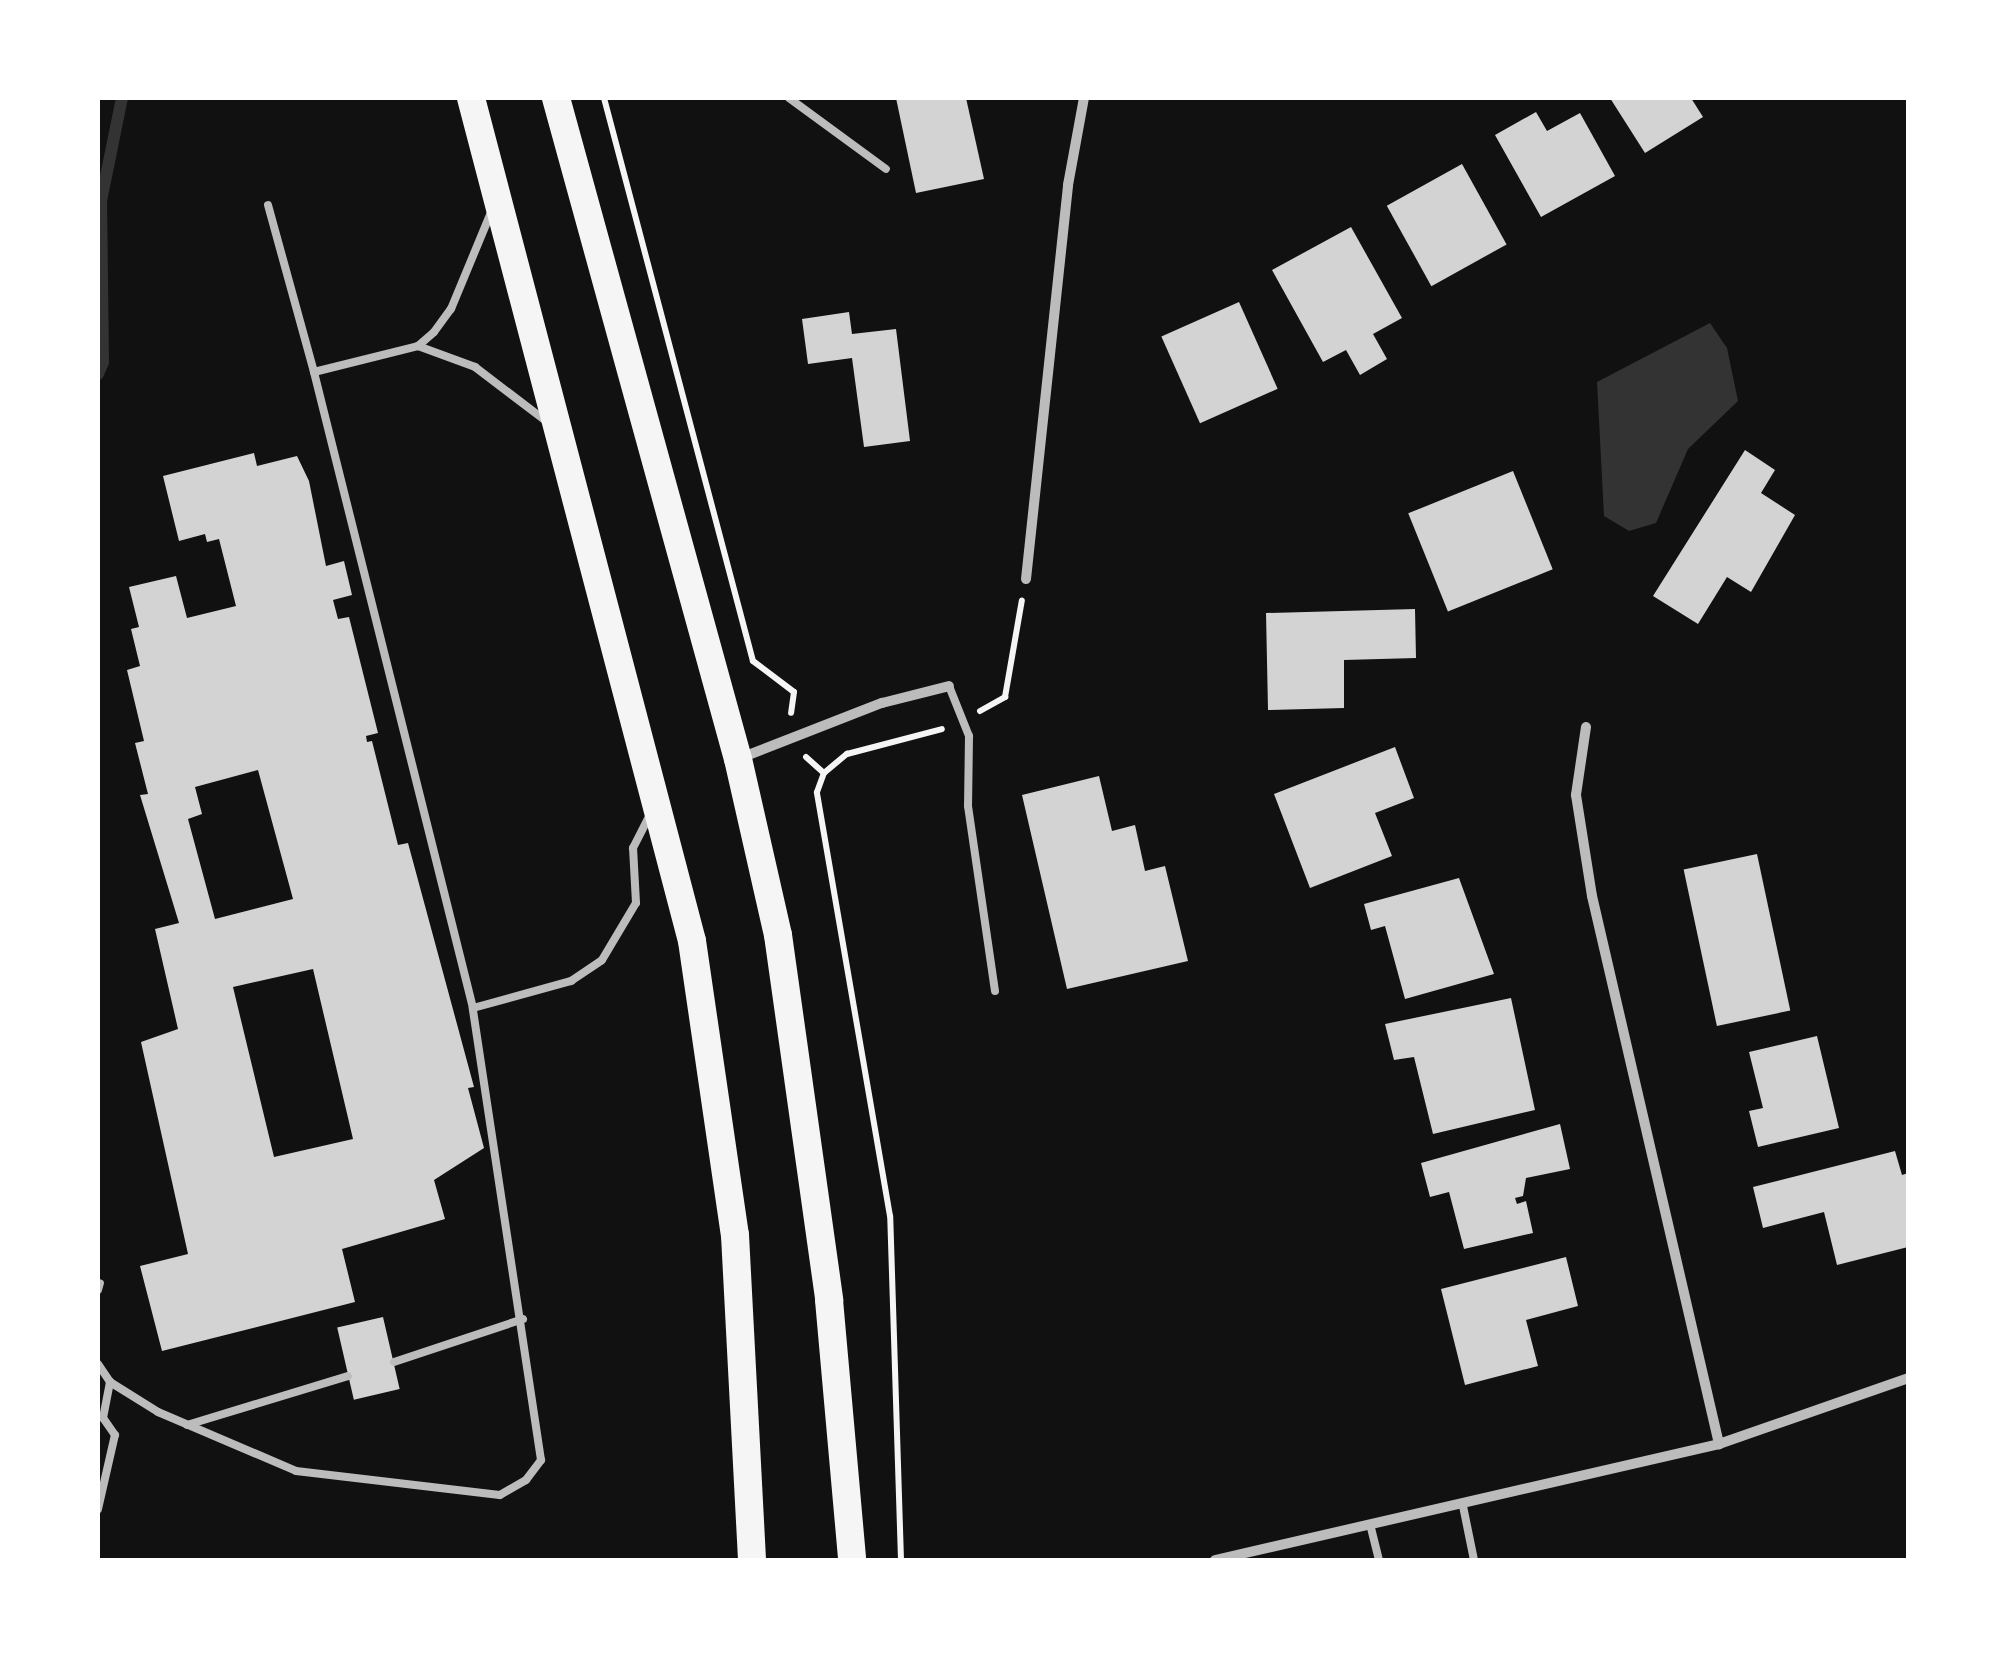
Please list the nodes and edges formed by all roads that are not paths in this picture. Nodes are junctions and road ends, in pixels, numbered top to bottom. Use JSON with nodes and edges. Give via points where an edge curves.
{"nodes":[{"id":1,"x":470,"y":98,"type":"edge"},
{"id":2,"x":556,"y":98,"type":"edge"},
{"id":3,"x":789,"y":98,"type":"edge"},
{"id":4,"x":1084,"y":98,"type":"edge"},
{"id":5,"x":886,"y":169,"type":"dead end"},
{"id":6,"x":497,"y":198,"type":"junction"},
{"id":7,"x":268,"y":205,"type":"dead end"},
{"id":8,"x":418,"y":346,"type":"junction"},
{"id":9,"x":314,"y":372,"type":"junction"},
{"id":10,"x":558,"y":433,"type":"junction"},
{"id":11,"x":1026,"y":579,"type":"road end"},
{"id":12,"x":950,"y":686,"type":"joint"},
{"id":13,"x":1586,"y":727,"type":"dead end"},
{"id":14,"x":738,"y":759,"type":"junction"},
{"id":15,"x":656,"y":804,"type":"junction"},
{"id":16,"x":996,"y":991,"type":"dead end"},
{"id":17,"x":473,"y":1008,"type":"junction"},
{"id":18,"x":523,"y":1319,"type":"junction"},
{"id":19,"x":394,"y":1362,"type":"dead end"},
{"id":20,"x":98,"y":1364,"type":"edge"},
{"id":21,"x":348,"y":1376,"type":"dead end"},
{"id":22,"x":1908,"y":1378,"type":"edge"},
{"id":23,"x":110,"y":1382,"type":"junction"},
{"id":24,"x":100,"y":1419,"type":"edge"},
{"id":25,"x":188,"y":1425,"type":"junction"},
{"id":26,"x":1719,"y":1444,"type":"junction"},
{"id":27,"x":1464,"y":1506,"type":"junction"},
{"id":28,"x":98,"y":1509,"type":"edge"},
{"id":29,"x":1371,"y":1528,"type":"junction"},
{"id":30,"x":752,"y":1560,"type":"edge"},
{"id":31,"x":852,"y":1560,"type":"edge"},
{"id":32,"x":1215,"y":1560,"type":"edge"},
{"id":33,"x":1378,"y":1560,"type":"edge"},
{"id":34,"x":1474,"y":1560,"type":"edge"}],
"edges":[{"from":1,"to":6,"type":"highway"},
{"from":2,"to":14,"type":"highway"},
{"from":3,"to":5,"type":"lane"},
{"from":4,"to":11,"type":"street","via":[[1068,185]]},
{"from":6,"to":8,"type":"lane","via":[[451,308]]},
{"from":6,"to":10,"type":"highway"},
{"from":7,"to":9,"type":"lane"},
{"from":8,"to":9,"type":"lane"},
{"from":8,"to":10,"type":"lane","via":[[475,367]]},
{"from":9,"to":17,"type":"lane"},
{"from":10,"to":15,"type":"highway"},
{"from":12,"to":14,"type":"street","via":[[882,703]]},
{"from":12,"to":16,"type":"lane","via":[[969,736],[968,806]]},
{"from":13,"to":26,"type":"street","via":[[1576,796],[1592,896]]},
{"from":14,"to":31,"type":"highway","via":[[778,935],[798,1072],[830,1300]]},
{"from":15,"to":17,"type":"lane","via":[[633,848],[636,903],[602,960],[571,981]]},
{"from":15,"to":30,"type":"highway","via":[[692,941],[735,1235]]},
{"from":17,"to":18,"type":"lane"},
{"from":18,"to":19,"type":"lane"},
{"from":18,"to":25,"type":"lane","via":[[540,1460],[526,1480],[500,1495],[296,1471]]},
{"from":20,"to":23,"type":"lane"},
{"from":21,"to":25,"type":"lane"},
{"from":22,"to":26,"type":"street"},
{"from":23,"to":24,"type":"lane"},
{"from":23,"to":25,"type":"lane"},
{"from":24,"to":28,"type":"lane","via":[[116,1435]]},
{"from":26,"to":27,"type":"street"},
{"from":27,"to":29,"type":"street"},
{"from":27,"to":34,"type":"lane"},
{"from":29,"to":32,"type":"street"},
{"from":29,"to":33,"type":"lane"}]}
